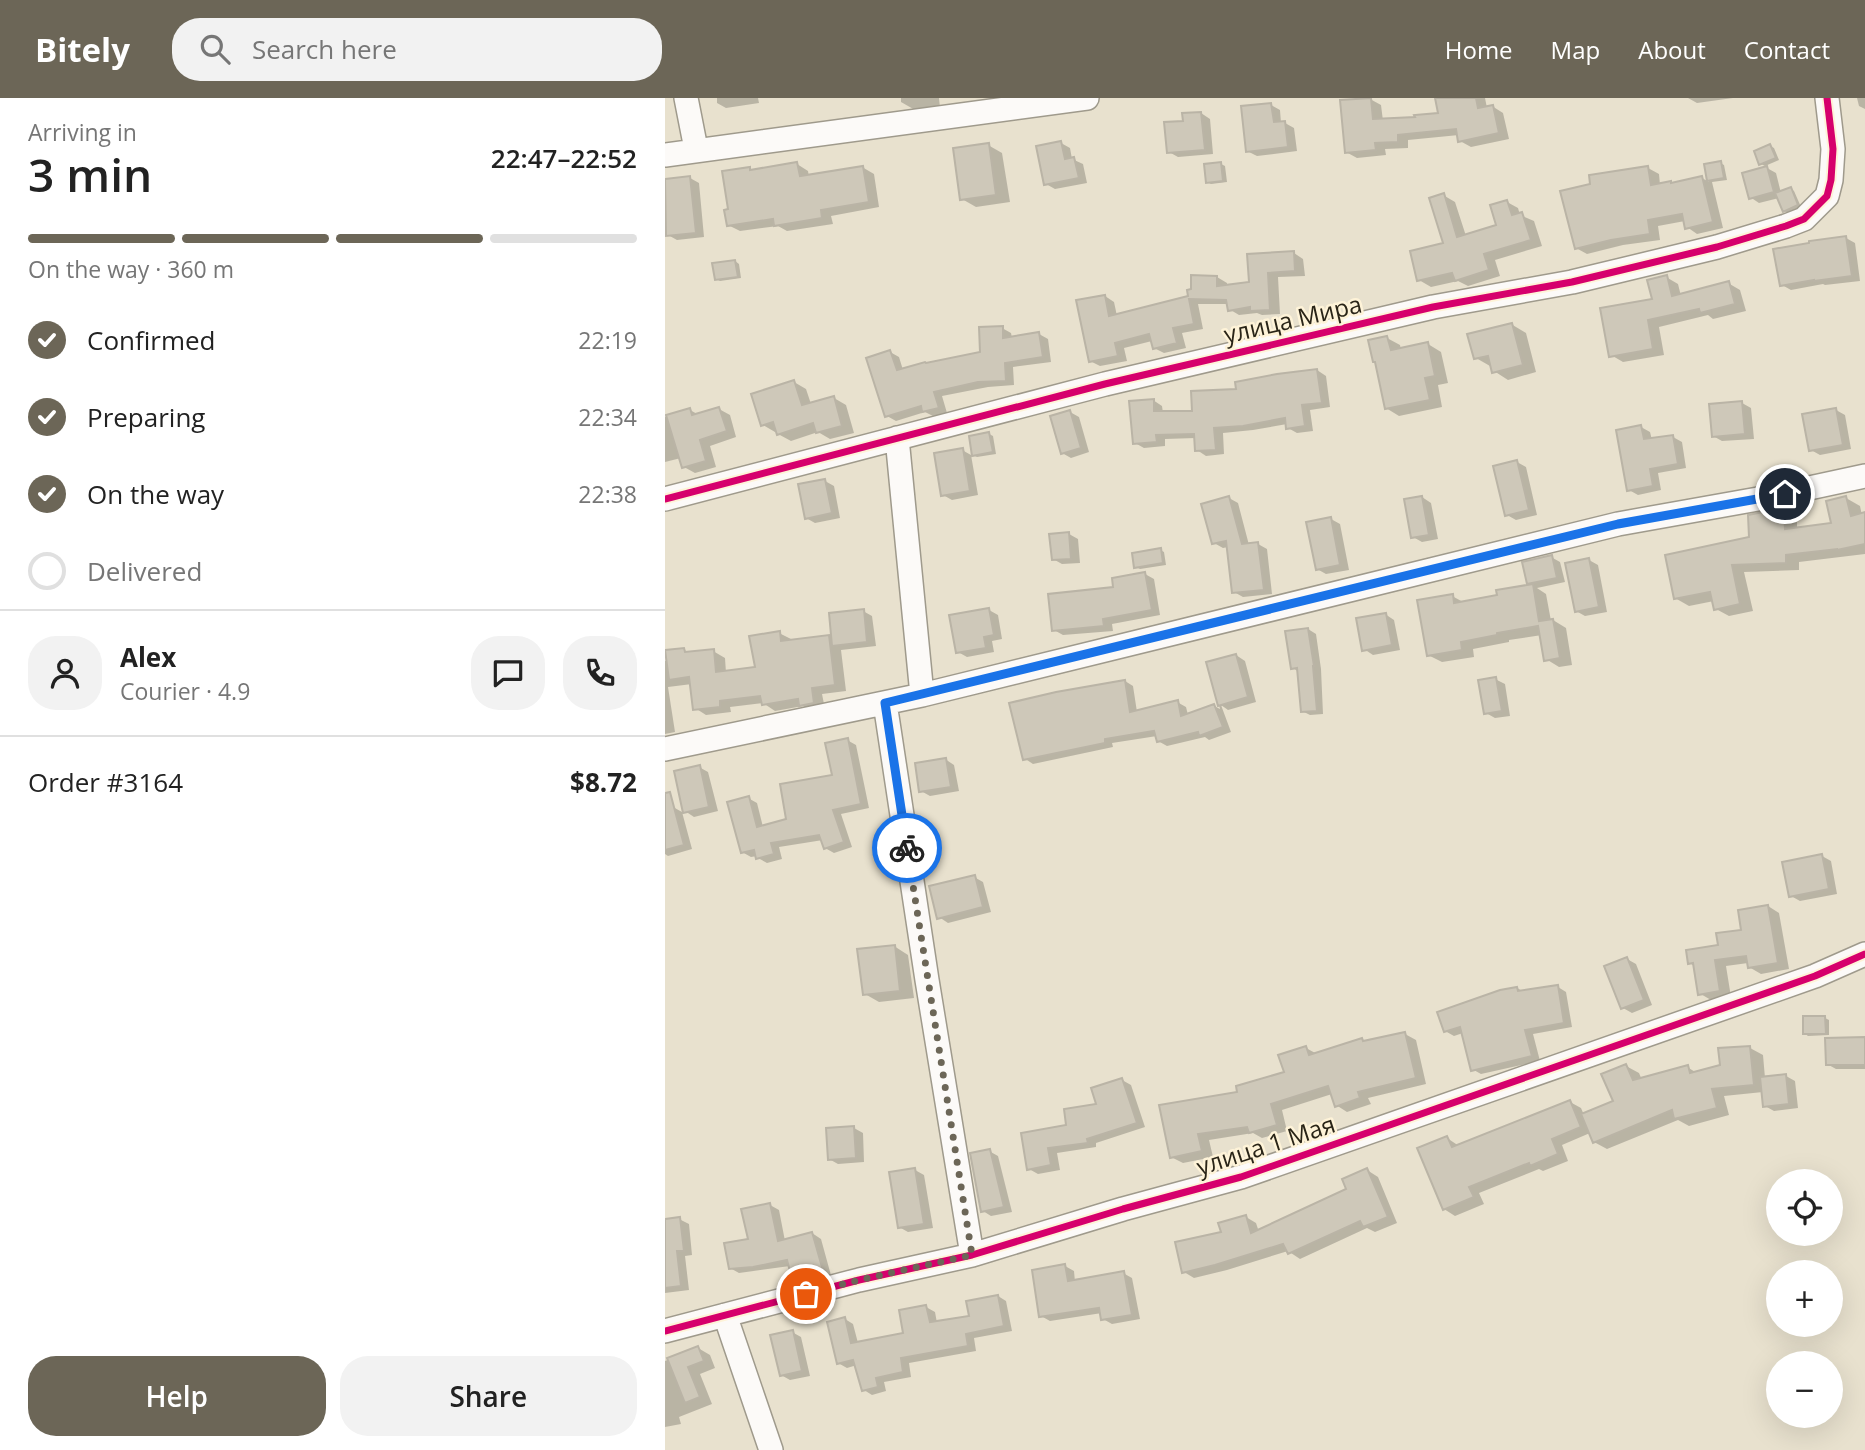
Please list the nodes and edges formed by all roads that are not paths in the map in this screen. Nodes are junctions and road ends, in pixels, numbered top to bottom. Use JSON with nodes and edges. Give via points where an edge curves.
{"nodes":[{"id":1,"x":686,"y":98,"type":"edge"},
{"id":2,"x":1087,"y":98,"type":"edge"},
{"id":3,"x":1827,"y":98,"type":"edge"},
{"id":4,"x":696,"y":149,"type":"junction"},
{"id":5,"x":665,"y":155,"type":"edge"},
{"id":6,"x":897,"y":438,"type":"junction"},
{"id":7,"x":1865,"y":476,"type":"edge"},
{"id":8,"x":665,"y":499,"type":"edge"},
{"id":9,"x":922,"y":695,"type":"junction"},
{"id":10,"x":885,"y":703,"type":"junction"},
{"id":11,"x":665,"y":749,"type":"edge"},
{"id":12,"x":1865,"y":954,"type":"edge"},
{"id":13,"x":972,"y":1255,"type":"junction"},
{"id":14,"x":725,"y":1315,"type":"junction"},
{"id":15,"x":665,"y":1331,"type":"edge"},
{"id":16,"x":771,"y":1450,"type":"edge"}],
"edges":[{"from":1,"to":4,"type":"street"},
{"from":2,"to":4,"type":"street"},
{"from":3,"to":6,"type":"street","name":"улица Мира","via":[[1833,149],[1827,196],[1804,219],[1786,226],[1572,282],[1433,307]]},
{"from":4,"to":5,"type":"street"},
{"from":6,"to":8,"type":"street","name":"улица Мира"},
{"from":6,"to":9,"type":"street"},
{"from":7,"to":9,"type":"street","via":[[1618,524]]},
{"from":9,"to":10,"type":"street"},
{"from":10,"to":11,"type":"street"},
{"from":10,"to":13,"type":"street"},
{"from":12,"to":13,"type":"street","name":"улица 1 Мая","via":[[1815,976],[1241,1177]]},
{"from":13,"to":14,"type":"street","name":"улица 1 Мая"},
{"from":14,"to":15,"type":"street","name":"улица 1 Мая"},
{"from":14,"to":16,"type":"street"}]}
